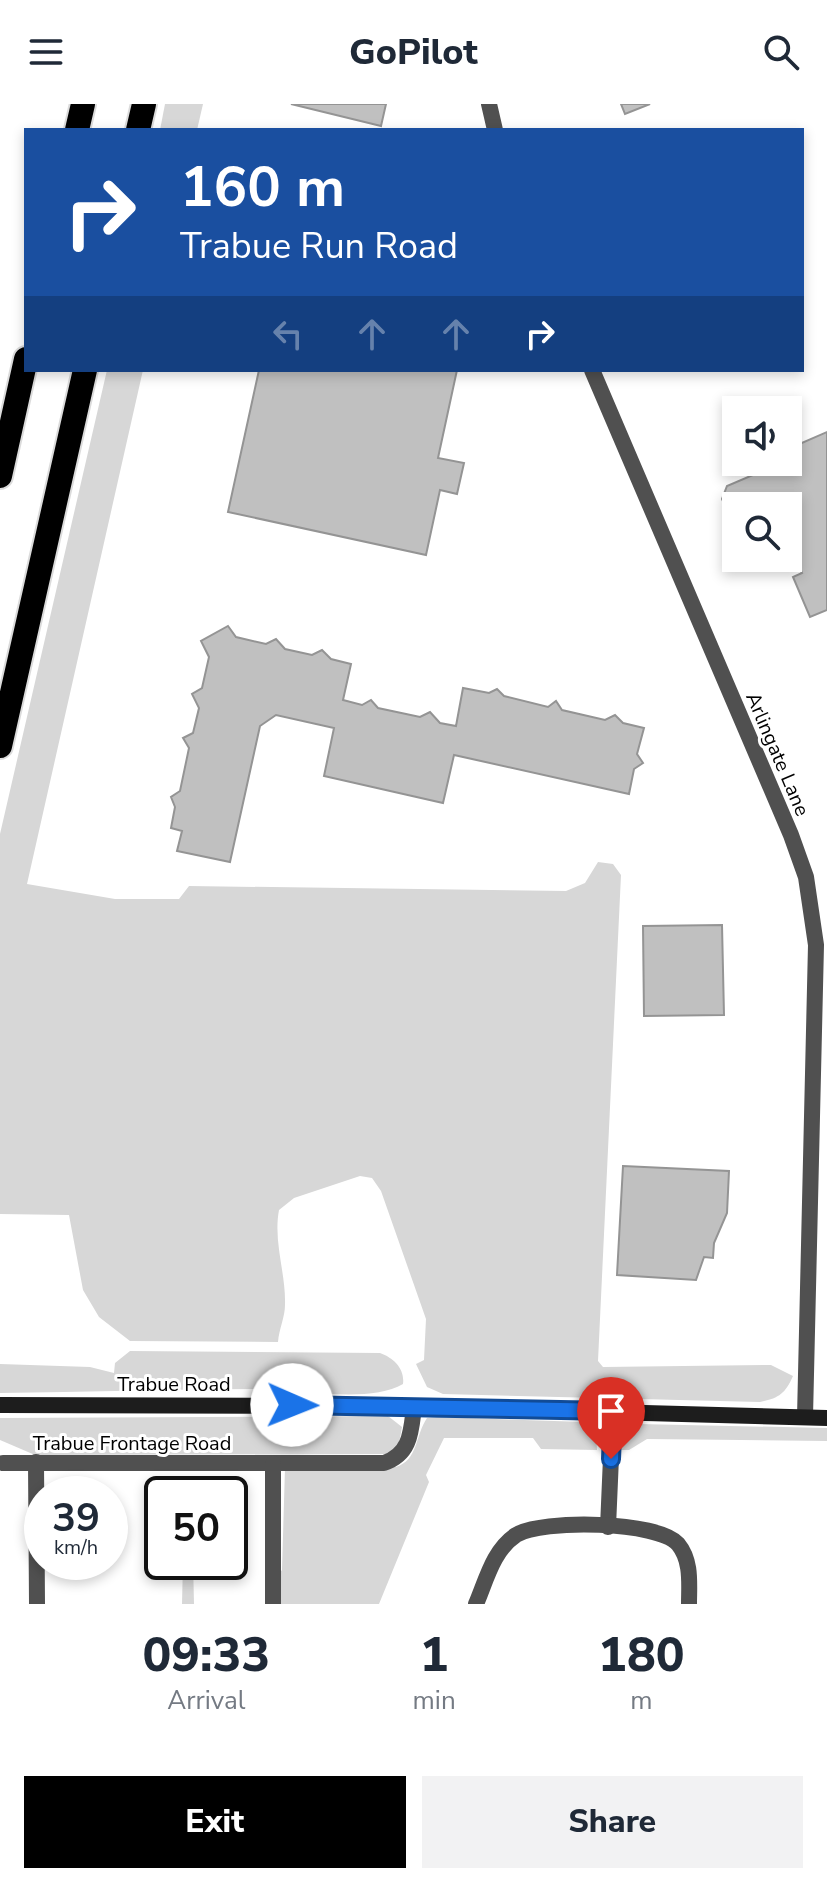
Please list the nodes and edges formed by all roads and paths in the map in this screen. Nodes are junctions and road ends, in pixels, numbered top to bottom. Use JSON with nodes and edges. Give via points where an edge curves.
{"nodes":[{"id":1,"x":83,"y":104,"type":"edge"},
{"id":2,"x":144,"y":104,"type":"edge"},
{"id":3,"x":489,"y":104,"type":"edge"},
{"id":4,"x":77,"y":128,"type":"edge"},
{"id":5,"x":138,"y":128,"type":"edge"},
{"id":6,"x":495,"y":128,"type":"edge"},
{"id":7,"x":24,"y":368,"type":"edge"},
{"id":8,"x":85,"y":372,"type":"edge"},
{"id":9,"x":593,"y":372,"type":"edge"},
{"id":10,"x":0,"y":476,"type":"edge"},
{"id":11,"x":0,"y":746,"type":"edge"},
{"id":12,"x":0,"y":1405,"type":"edge"},
{"id":13,"x":414,"y":1407,"type":"junction"},
{"id":14,"x":613,"y":1411,"type":"junction"},
{"id":15,"x":805,"y":1417,"type":"junction"},
{"id":16,"x":827,"y":1418,"type":"edge"},
{"id":17,"x":36,"y":1462,"type":"junction"},
{"id":18,"x":3,"y":1463,"type":"dead end"},
{"id":19,"x":273,"y":1464,"type":"junction"},
{"id":20,"x":608,"y":1527,"type":"junction"},
{"id":21,"x":37,"y":1604,"type":"edge"},
{"id":22,"x":273,"y":1604,"type":"edge"},
{"id":23,"x":476,"y":1604,"type":"edge"},
{"id":24,"x":689,"y":1604,"type":"edge"}],
"edges":[{"from":1,"to":4,"type":"highway"},
{"from":2,"to":5,"type":"highway"},
{"from":3,"to":6,"type":"street"},
{"from":7,"to":10,"type":"highway"},
{"from":8,"to":11,"type":"highway"},
{"from":9,"to":15,"type":"street","name":"Arlingate Lane","via":[[791,835],[812,907],[817,983]]},
{"from":12,"to":13,"type":"main road","name":"Trabue Road"},
{"from":13,"to":14,"type":"main road","name":"Trabue Road"},
{"from":13,"to":19,"type":"street","name":"Trabue Frontage Road","via":[[411,1436],[392,1460]]},
{"from":14,"to":15,"type":"main road","name":"Trabue Road"},
{"from":14,"to":20,"type":"street"},
{"from":15,"to":16,"type":"main road","name":"Trabue Road"},
{"from":17,"to":18,"type":"street","name":"Trabue Frontage Road"},
{"from":17,"to":19,"type":"street","name":"Trabue Frontage Road"},
{"from":17,"to":21,"type":"street"},
{"from":19,"to":22,"type":"street"},
{"from":20,"to":23,"type":"street","via":[[540,1527],[516,1535],[499,1553]]},
{"from":20,"to":24,"type":"street","via":[[657,1531],[678,1544],[687,1564]]}]}
